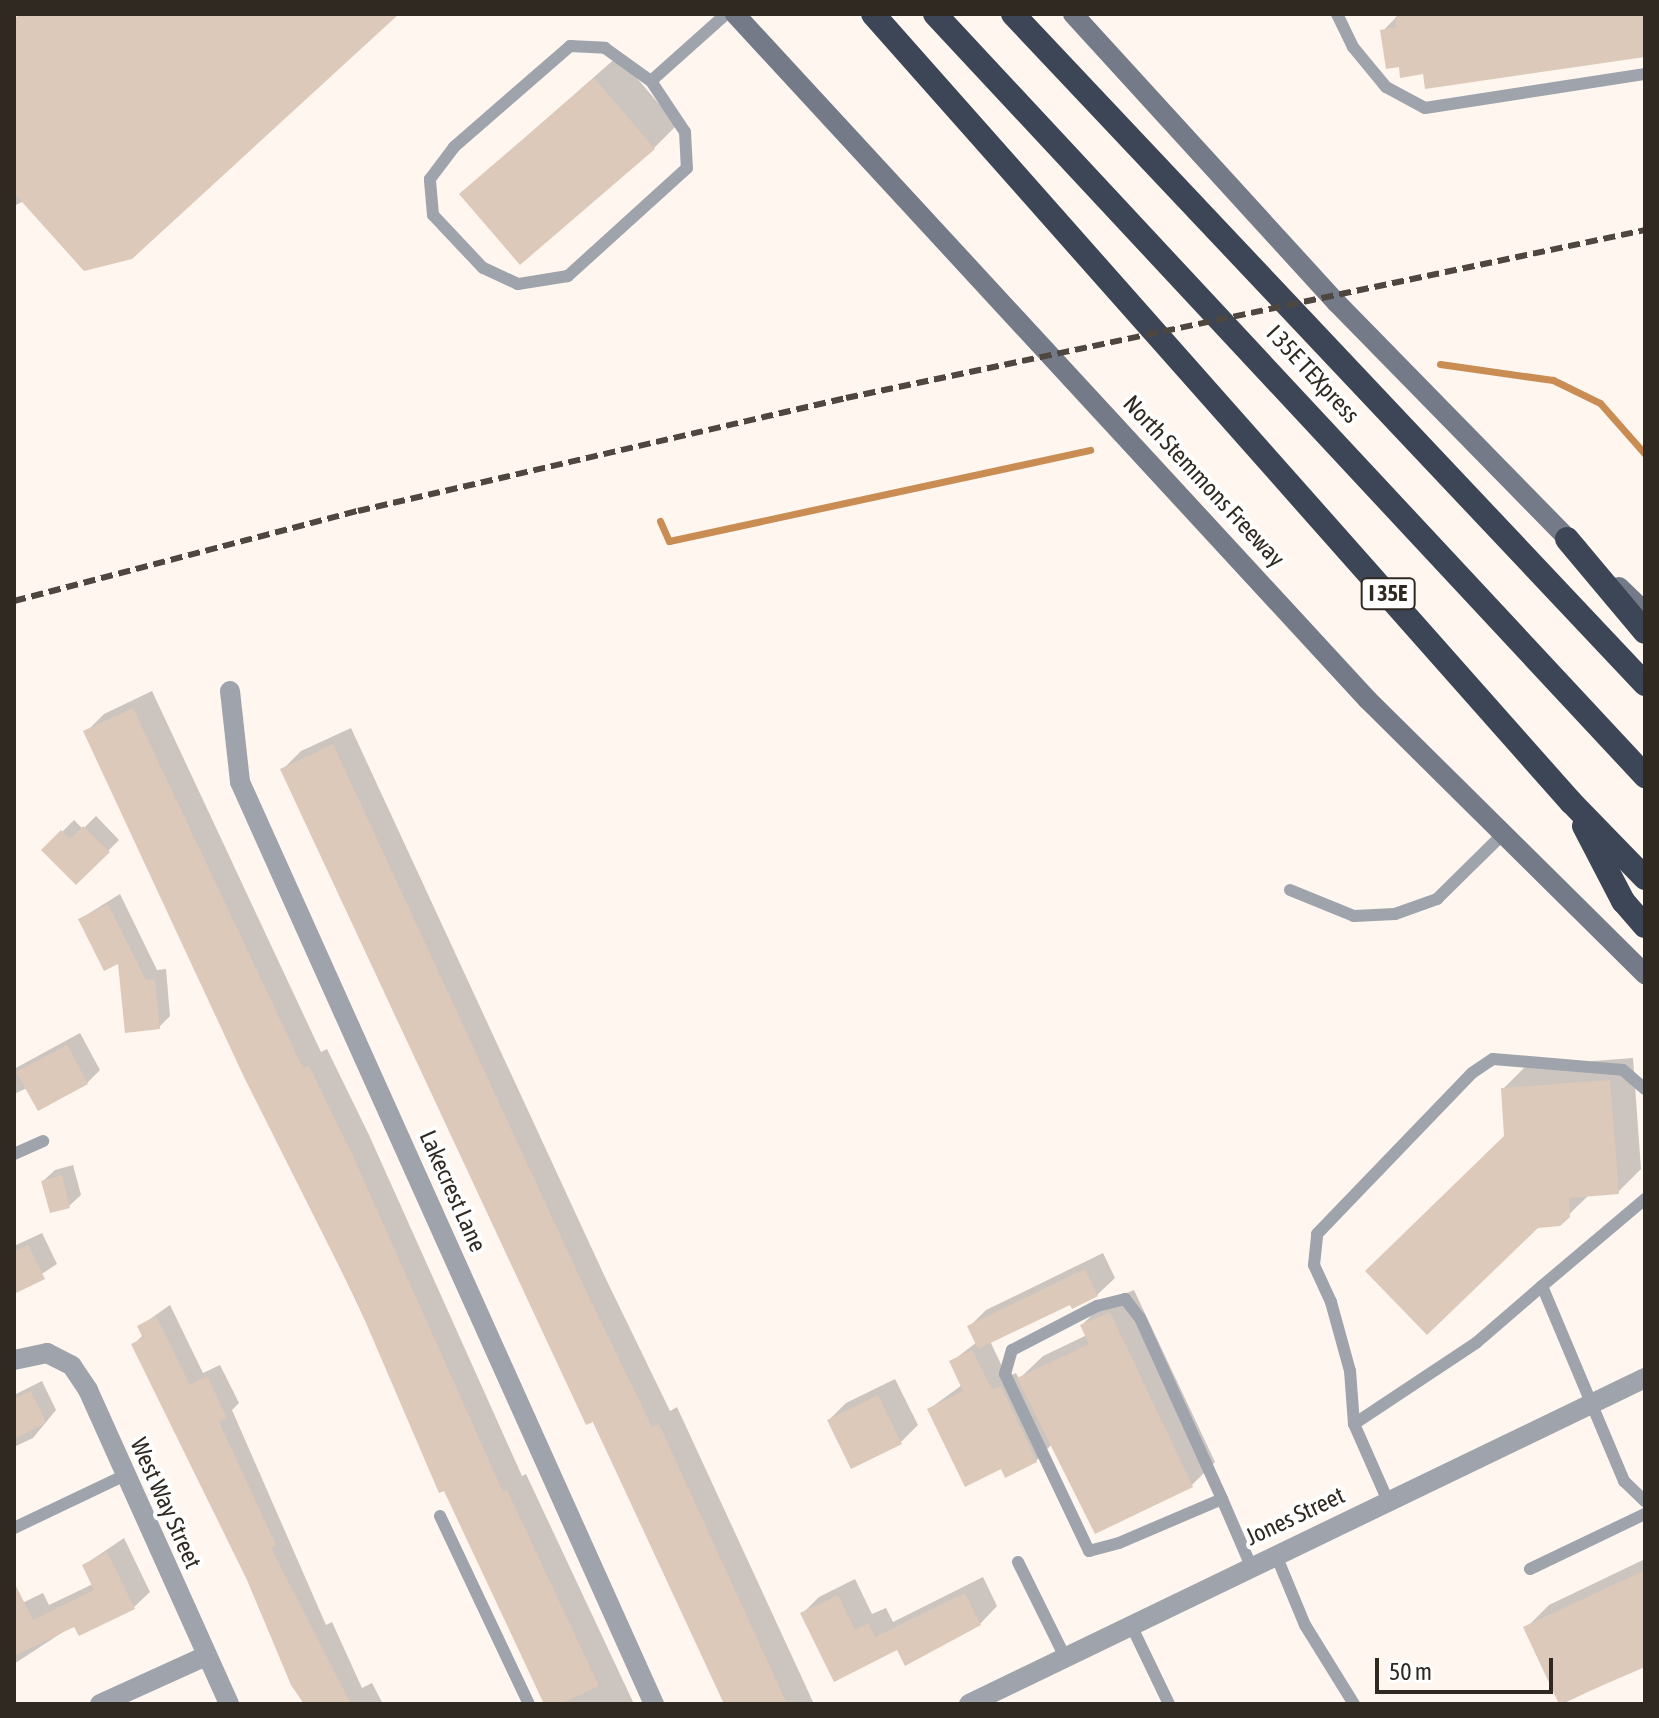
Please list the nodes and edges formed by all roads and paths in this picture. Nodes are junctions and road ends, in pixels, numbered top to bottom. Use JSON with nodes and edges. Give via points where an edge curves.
{"nodes":[{"id":1,"x":726,"y":14,"type":"edge"},
{"id":2,"x":735,"y":14,"type":"edge"},
{"id":3,"x":873,"y":14,"type":"edge"},
{"id":4,"x":935,"y":14,"type":"edge"},
{"id":5,"x":1013,"y":14,"type":"edge"},
{"id":6,"x":1073,"y":14,"type":"edge"},
{"id":7,"x":1343,"y":16,"type":"edge"},
{"id":8,"x":1645,"y":74,"type":"edge"},
{"id":9,"x":651,"y":81,"type":"junction"},
{"id":10,"x":1567,"y":539,"type":"junction"},
{"id":11,"x":1645,"y":612,"type":"edge"},
{"id":12,"x":1645,"y":632,"type":"edge"},
{"id":13,"x":1645,"y":684,"type":"edge"},
{"id":14,"x":230,"y":691,"type":"dead end"},
{"id":15,"x":1645,"y":776,"type":"edge"},
{"id":16,"x":1571,"y":802,"type":"junction"},
{"id":17,"x":1502,"y":835,"type":"junction"},
{"id":18,"x":1645,"y":878,"type":"edge"},
{"id":19,"x":1290,"y":890,"type":"dead end"},
{"id":20,"x":1645,"y":926,"type":"edge"},
{"id":21,"x":1645,"y":974,"type":"edge"},
{"id":22,"x":1645,"y":1089,"type":"edge"},
{"id":23,"x":43,"y":1141,"type":"dead end"},
{"id":24,"x":14,"y":1154,"type":"edge"},
{"id":25,"x":1645,"y":1199,"type":"edge"},
{"id":26,"x":1542,"y":1286,"type":"junction"},
{"id":27,"x":22,"y":1356,"type":"edge"},
{"id":28,"x":1645,"y":1378,"type":"edge"},
{"id":29,"x":1589,"y":1405,"type":"junction"},
{"id":30,"x":1354,"y":1424,"type":"junction"},
{"id":31,"x":125,"y":1475,"type":"junction"},
{"id":32,"x":1222,"y":1499,"type":"junction"},
{"id":33,"x":1388,"y":1501,"type":"junction"},
{"id":34,"x":1645,"y":1501,"type":"edge"},
{"id":35,"x":1645,"y":1514,"type":"edge"},
{"id":36,"x":440,"y":1516,"type":"dead end"},
{"id":37,"x":14,"y":1528,"type":"edge"},
{"id":38,"x":1276,"y":1555,"type":"junction"},
{"id":39,"x":1018,"y":1562,"type":"dead end"},
{"id":40,"x":1251,"y":1566,"type":"junction"},
{"id":41,"x":1530,"y":1569,"type":"dead end"},
{"id":42,"x":1130,"y":1623,"type":"junction"},
{"id":43,"x":1064,"y":1655,"type":"junction"},
{"id":44,"x":206,"y":1656,"type":"junction"},
{"id":45,"x":979,"y":1702,"type":"edge"},
{"id":46,"x":100,"y":1704,"type":"edge"},
{"id":47,"x":229,"y":1704,"type":"edge"},
{"id":48,"x":529,"y":1704,"type":"edge"},
{"id":49,"x":654,"y":1704,"type":"edge"},
{"id":50,"x":1169,"y":1704,"type":"edge"},
{"id":51,"x":1354,"y":1704,"type":"edge"}],
"edges":[{"from":1,"to":9,"type":"lane"},
{"from":2,"to":17,"type":"main road","name":"North Stemmons Freeway","via":[[1368,700]]},
{"from":3,"to":16,"type":"highway","number":"I 35E"},
{"from":4,"to":15,"type":"highway","name":"I 35E TEXpress"},
{"from":5,"to":13,"type":"highway"},
{"from":6,"to":10,"type":"main road","via":[[1337,303]]},
{"from":7,"to":8,"type":"lane","via":[[1353,47],[1386,87],[1425,108]]},
{"from":9,"to":9,"type":"lane","via":[[685,132],[687,168],[568,276],[518,284],[483,268],[433,215],[430,179],[454,147],[570,46],[605,48]]},
{"from":10,"to":11,"type":"main road"},
{"from":10,"to":12,"type":"highway"},
{"from":14,"to":49,"type":"street","name":"Lakecrest Lane","via":[[240,782]]},
{"from":16,"to":18,"type":"highway","number":"I 35E"},
{"from":16,"to":20,"type":"highway","via":[[1623,901]]},
{"from":17,"to":19,"type":"lane","via":[[1437,899],[1395,914],[1354,916]]},
{"from":17,"to":21,"type":"main road","name":"North Stemmons Freeway"},
{"from":22,"to":30,"type":"lane","via":[[1623,1070],[1493,1059],[1472,1073],[1317,1234],[1314,1265],[1331,1302],[1350,1371]]},
{"from":23,"to":24,"type":"lane"},
{"from":25,"to":26,"type":"lane"},
{"from":26,"to":29,"type":"lane"},
{"from":26,"to":30,"type":"lane","via":[[1476,1343]]},
{"from":27,"to":31,"type":"street","name":"West Way Street","via":[[47,1353],[72,1366]]},
{"from":28,"to":29,"type":"street","name":"Jones Street"},
{"from":29,"to":33,"type":"street","name":"Jones Street"},
{"from":29,"to":34,"type":"lane","via":[[1624,1481]]},
{"from":30,"to":33,"type":"lane"},
{"from":31,"to":37,"type":"lane"},
{"from":31,"to":44,"type":"street","name":"West Way Street"},
{"from":32,"to":32,"type":"lane","via":[[1140,1318],[1125,1299],[1097,1306],[1012,1350],[1005,1374],[1089,1551]]},
{"from":32,"to":40,"type":"lane"},
{"from":33,"to":38,"type":"street","name":"Jones Street"},
{"from":35,"to":41,"type":"lane"},
{"from":36,"to":48,"type":"lane"},
{"from":38,"to":40,"type":"street","name":"Jones Street"},
{"from":38,"to":51,"type":"lane","via":[[1305,1625]]},
{"from":39,"to":43,"type":"lane"},
{"from":40,"to":42,"type":"street","name":"Jones Street"},
{"from":42,"to":43,"type":"street","name":"Jones Street"},
{"from":42,"to":50,"type":"lane"},
{"from":43,"to":45,"type":"street","name":"Jones Street"},
{"from":44,"to":46,"type":"street"},
{"from":44,"to":47,"type":"street","name":"West Way Street"}]}
